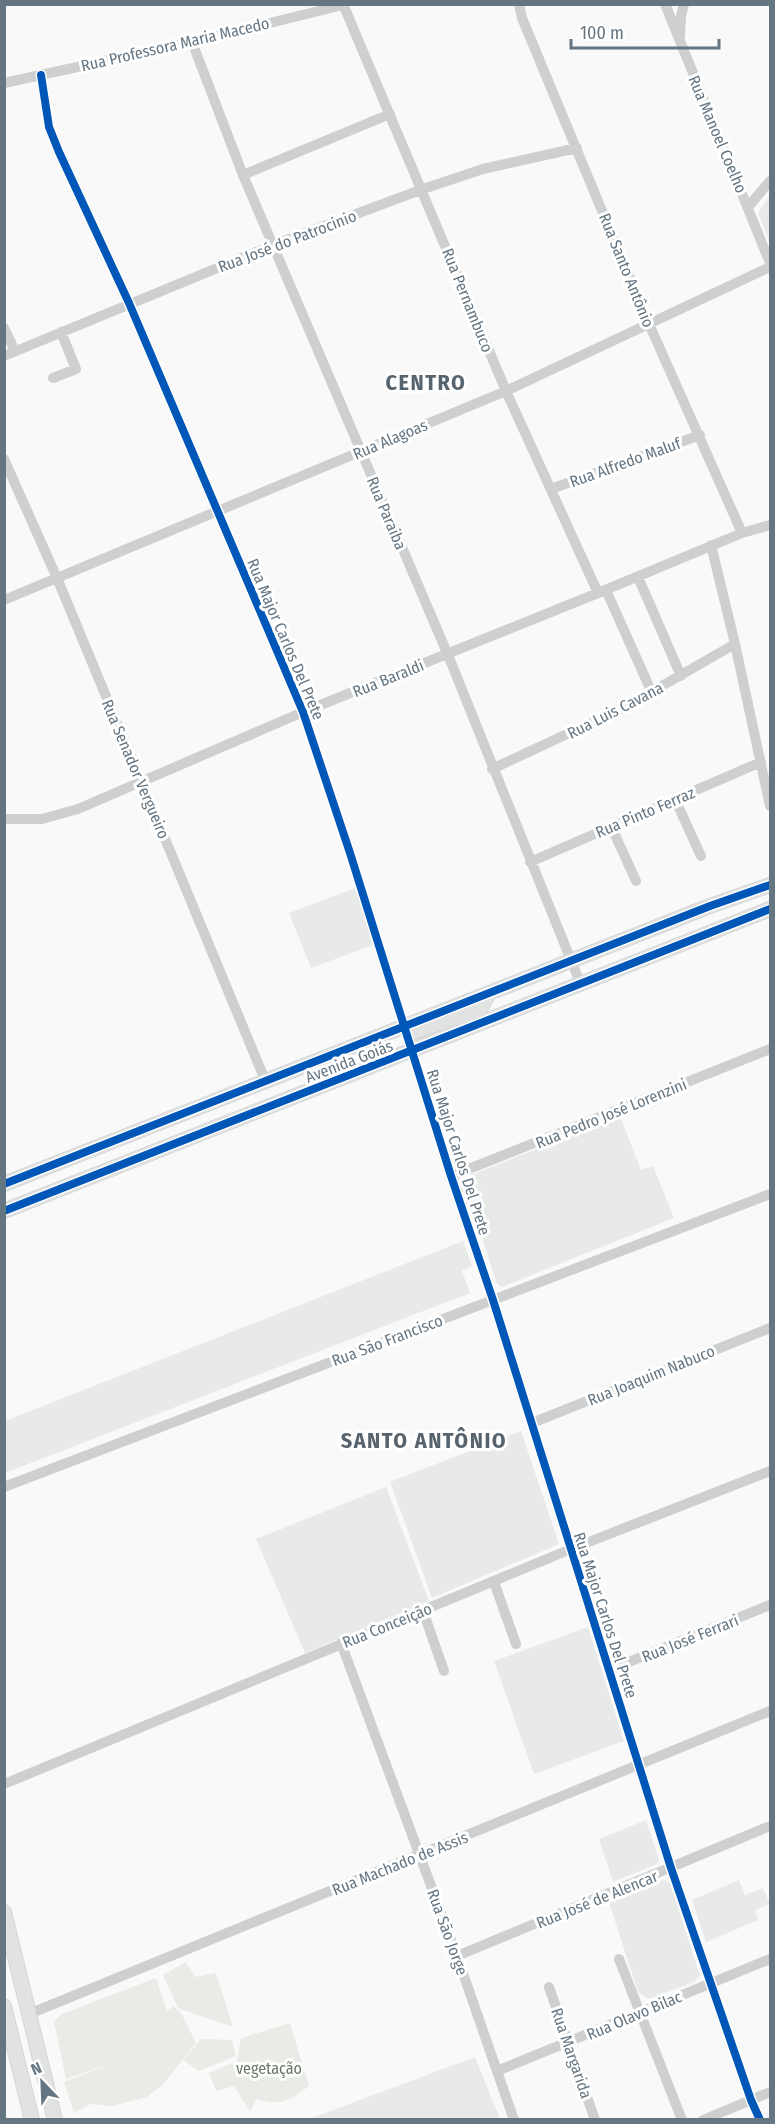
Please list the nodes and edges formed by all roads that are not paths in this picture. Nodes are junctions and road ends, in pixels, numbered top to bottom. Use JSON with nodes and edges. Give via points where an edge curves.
{"nodes":[{"id":1,"x":519,"y":4,"type":"edge"},
{"id":2,"x":665,"y":4,"type":"edge"},
{"id":3,"x":684,"y":4,"type":"edge"},
{"id":4,"x":343,"y":5,"type":"edge"},
{"id":5,"x":192,"y":42,"type":"junction"},
{"id":6,"x":680,"y":43,"type":"junction"},
{"id":7,"x":41,"y":75,"type":"junction"},
{"id":8,"x":4,"y":83,"type":"edge"},
{"id":9,"x":390,"y":114,"type":"junction"},
{"id":10,"x":577,"y":148,"type":"junction"},
{"id":11,"x":243,"y":175,"type":"junction"},
{"id":12,"x":771,"y":181,"type":"edge"},
{"id":13,"x":423,"y":189,"type":"junction"},
{"id":14,"x":748,"y":207,"type":"junction"},
{"id":15,"x":273,"y":245,"type":"junction"},
{"id":16,"x":771,"y":265,"type":"edge"},
{"id":17,"x":129,"y":303,"type":"junction"},
{"id":18,"x":649,"y":324,"type":"junction"},
{"id":19,"x":4,"y":328,"type":"edge"},
{"id":20,"x":61,"y":332,"type":"junction"},
{"id":21,"x":15,"y":351,"type":"junction"},
{"id":22,"x":4,"y":356,"type":"edge"},
{"id":23,"x":53,"y":378,"type":"dead end"},
{"id":24,"x":506,"y":391,"type":"junction"},
{"id":25,"x":700,"y":435,"type":"junction"},
{"id":26,"x":360,"y":452,"type":"junction"},
{"id":27,"x":4,"y":459,"type":"edge"},
{"id":28,"x":551,"y":489,"type":"junction"},
{"id":29,"x":217,"y":510,"type":"junction"},
{"id":30,"x":771,"y":525,"type":"edge"},
{"id":31,"x":742,"y":533,"type":"junction"},
{"id":32,"x":711,"y":545,"type":"junction"},
{"id":33,"x":638,"y":577,"type":"junction"},
{"id":34,"x":57,"y":578,"type":"junction"},
{"id":35,"x":602,"y":592,"type":"junction"},
{"id":36,"x":4,"y":600,"type":"edge"},
{"id":37,"x":735,"y":644,"type":"junction"},
{"id":38,"x":447,"y":655,"type":"junction"},
{"id":39,"x":681,"y":676,"type":"junction"},
{"id":40,"x":652,"y":693,"type":"junction"},
{"id":41,"x":303,"y":712,"type":"junction"},
{"id":42,"x":760,"y":762,"type":"junction"},
{"id":43,"x":492,"y":769,"type":"junction"},
{"id":44,"x":141,"y":780,"type":"junction"},
{"id":45,"x":675,"y":799,"type":"junction"},
{"id":46,"x":771,"y":806,"type":"edge"},
{"id":47,"x":4,"y":819,"type":"edge"},
{"id":48,"x":611,"y":826,"type":"junction"},
{"id":49,"x":701,"y":856,"type":"dead end"},
{"id":50,"x":530,"y":862,"type":"junction"},
{"id":51,"x":636,"y":881,"type":"dead end"},
{"id":52,"x":771,"y":885,"type":"edge"},
{"id":53,"x":771,"y":909,"type":"edge"},
{"id":54,"x":570,"y":962,"type":"junction"},
{"id":55,"x":580,"y":985,"type":"junction"},
{"id":56,"x":406,"y":1030,"type":"junction"},
{"id":57,"x":771,"y":1049,"type":"edge"},
{"id":58,"x":412,"y":1051,"type":"junction"},
{"id":59,"x":265,"y":1080,"type":"junction"},
{"id":60,"x":451,"y":1176,"type":"junction"},
{"id":61,"x":4,"y":1184,"type":"edge"},
{"id":62,"x":771,"y":1194,"type":"edge"},
{"id":63,"x":4,"y":1211,"type":"edge"},
{"id":64,"x":493,"y":1300,"type":"junction"},
{"id":65,"x":771,"y":1328,"type":"edge"},
{"id":66,"x":532,"y":1423,"type":"junction"},
{"id":67,"x":771,"y":1470,"type":"edge"},
{"id":68,"x":4,"y":1487,"type":"edge"},
{"id":69,"x":571,"y":1549,"type":"junction"},
{"id":70,"x":494,"y":1582,"type":"junction"},
{"id":71,"x":771,"y":1605,"type":"edge"},
{"id":72,"x":423,"y":1611,"type":"junction"},
{"id":73,"x":341,"y":1643,"type":"junction"},
{"id":74,"x":516,"y":1644,"type":"dead end"},
{"id":75,"x":609,"y":1670,"type":"junction"},
{"id":76,"x":444,"y":1671,"type":"dead end"},
{"id":77,"x":771,"y":1711,"type":"edge"},
{"id":78,"x":640,"y":1764,"type":"junction"},
{"id":79,"x":4,"y":1784,"type":"edge"},
{"id":80,"x":771,"y":1826,"type":"edge"},
{"id":81,"x":420,"y":1856,"type":"junction"},
{"id":82,"x":671,"y":1868,"type":"junction"},
{"id":83,"x":4,"y":1912,"type":"edge"},
{"id":84,"x":457,"y":1956,"type":"junction"},
{"id":85,"x":619,"y":1959,"type":"dead end"},
{"id":86,"x":771,"y":1959,"type":"edge"},
{"id":87,"x":711,"y":1983,"type":"junction"},
{"id":88,"x":549,"y":1987,"type":"dead end"},
{"id":89,"x":4,"y":2006,"type":"edge"},
{"id":90,"x":640,"y":2013,"type":"junction"},
{"id":91,"x":29,"y":2014,"type":"junction"},
{"id":92,"x":568,"y":2042,"type":"junction"},
{"id":93,"x":497,"y":2071,"type":"junction"},
{"id":94,"x":771,"y":2092,"type":"edge"},
{"id":95,"x":751,"y":2100,"type":"junction"},
{"id":96,"x":32,"y":2120,"type":"edge"},
{"id":97,"x":55,"y":2120,"type":"edge"},
{"id":98,"x":514,"y":2120,"type":"edge"},
{"id":99,"x":595,"y":2120,"type":"edge"},
{"id":100,"x":682,"y":2120,"type":"edge"},
{"id":101,"x":703,"y":2120,"type":"edge"},
{"id":102,"x":759,"y":2120,"type":"edge"}],
"edges":[{"from":1,"to":10,"type":"street","name":"Rua Santo Antônio"},
{"from":2,"to":6,"type":"street","name":"Rua Manoel Coelho"},
{"from":3,"to":6,"type":"street"},
{"from":4,"to":5,"type":"street","name":"Rua Professora Maria Macedo"},
{"from":4,"to":9,"type":"street","name":"Rua Pernambuco"},
{"from":5,"to":7,"type":"street","name":"Rua Professora Maria Macedo"},
{"from":5,"to":11,"type":"street","name":"Rua Paraiba"},
{"from":6,"to":14,"type":"street","name":"Rua Manoel Coelho"},
{"from":7,"to":8,"type":"street","name":"Rua Professora Maria Macedo"},
{"from":7,"to":17,"type":"street","name":"Rua Major Carlos Del Prete","via":[[50,127],[59,152]]},
{"from":9,"to":11,"type":"street"},
{"from":9,"to":13,"type":"street","name":"Rua Pernambuco"},
{"from":10,"to":13,"type":"street","name":"Rua José do Patrocinio","via":[[483,169]]},
{"from":10,"to":18,"type":"street","name":"Rua Santo Antônio"},
{"from":11,"to":15,"type":"street","name":"Rua Paraiba"},
{"from":12,"to":14,"type":"street"},
{"from":13,"to":15,"type":"street","name":"Rua José do Patrocinio"},
{"from":13,"to":24,"type":"street","name":"Rua Pernambuco"},
{"from":14,"to":16,"type":"street","name":"Rua Manoel Coelho"},
{"from":15,"to":17,"type":"street","name":"Rua José do Patrocinio"},
{"from":15,"to":26,"type":"street","name":"Rua Paraiba"},
{"from":16,"to":18,"type":"street","name":"Rua Alagoas"},
{"from":17,"to":20,"type":"street","name":"Rua José do Patrocinio"},
{"from":17,"to":29,"type":"street","name":"Rua Major Carlos Del Prete"},
{"from":18,"to":24,"type":"street","name":"Rua Alagoas"},
{"from":18,"to":25,"type":"street","name":"Rua Santo Antônio"},
{"from":19,"to":21,"type":"street"},
{"from":20,"to":21,"type":"street","name":"Rua José do Patrocinio"},
{"from":20,"to":23,"type":"street","via":[[76,369]]},
{"from":21,"to":22,"type":"street","name":"Rua José do Patrocinio"},
{"from":24,"to":26,"type":"street","name":"Rua Alagoas"},
{"from":24,"to":28,"type":"street","name":"Rua Pernambuco"},
{"from":25,"to":28,"type":"street","name":"Rua Alfredo Maluf"},
{"from":25,"to":31,"type":"street","name":"Rua Santo Antônio"},
{"from":26,"to":29,"type":"street","name":"Rua Alagoas"},
{"from":26,"to":38,"type":"street","name":"Rua Paraiba"},
{"from":27,"to":34,"type":"street","name":"Rua Senador Vergueiro"},
{"from":28,"to":35,"type":"street","name":"Rua Pernambuco"},
{"from":29,"to":34,"type":"street","name":"Rua Alagoas"},
{"from":29,"to":41,"type":"street","name":"Rua Major Carlos Del Prete"},
{"from":30,"to":31,"type":"street","name":"Rua Baraldi"},
{"from":31,"to":32,"type":"street","name":"Rua Baraldi"},
{"from":32,"to":33,"type":"street","name":"Rua Baraldi"},
{"from":32,"to":37,"type":"street"},
{"from":33,"to":35,"type":"street","name":"Rua Baraldi"},
{"from":33,"to":39,"type":"street"},
{"from":34,"to":36,"type":"street","name":"Rua Alagoas"},
{"from":34,"to":44,"type":"street","name":"Rua Senador Vergueiro"},
{"from":35,"to":38,"type":"street","name":"Rua Baraldi"},
{"from":35,"to":40,"type":"street","name":"Rua Pernambuco"},
{"from":37,"to":39,"type":"street","name":"Rua Luis Cavana"},
{"from":37,"to":42,"type":"street"},
{"from":38,"to":41,"type":"street","name":"Rua Baraldi"},
{"from":38,"to":43,"type":"street","name":"Rua Paraiba"},
{"from":39,"to":40,"type":"street","name":"Rua Luis Cavana"},
{"from":40,"to":43,"type":"street","name":"Rua Luis Cavana"},
{"from":41,"to":44,"type":"street","name":"Rua Baraldi"},
{"from":41,"to":56,"type":"street","name":"Rua Major Carlos Del Prete"},
{"from":42,"to":45,"type":"street","name":"Rua Pinto Ferraz"},
{"from":42,"to":46,"type":"street"},
{"from":43,"to":50,"type":"street","name":"Rua Paraiba"},
{"from":44,"to":47,"type":"street","name":"Rua Baraldi","via":[[58,816]]},
{"from":44,"to":59,"type":"street","name":"Rua Senador Vergueiro"},
{"from":45,"to":48,"type":"street","name":"Rua Pinto Ferraz"},
{"from":45,"to":49,"type":"street"},
{"from":48,"to":50,"type":"street","name":"Rua Pinto Ferraz"},
{"from":48,"to":51,"type":"street"},
{"from":50,"to":54,"type":"street","name":"Rua Paraiba"},
{"from":52,"to":54,"type":"main road","name":"Avenida Goiás"},
{"from":53,"to":55,"type":"main road","name":"Avenida Goiás"},
{"from":54,"to":55,"type":"street","name":"Rua Paraiba"},
{"from":54,"to":56,"type":"main road","name":"Avenida Goiás"},
{"from":55,"to":58,"type":"main road","name":"Avenida Goiás"},
{"from":56,"to":58,"type":"street","name":"Rua Major Carlos Del Prete"},
{"from":56,"to":59,"type":"main road","name":"Avenida Goiás"},
{"from":57,"to":60,"type":"street","name":"Rua Pedro José Lorenzini"},
{"from":58,"to":60,"type":"street","name":"Rua Major Carlos Del Prete"},
{"from":58,"to":63,"type":"main road","name":"Avenida Goiás"},
{"from":59,"to":61,"type":"main road","name":"Avenida Goiás"},
{"from":60,"to":64,"type":"street","name":"Rua Major Carlos Del Prete"},
{"from":62,"to":64,"type":"street","name":"Rua São Francisco"},
{"from":64,"to":66,"type":"street","name":"Rua Major Carlos Del Prete"},
{"from":64,"to":68,"type":"street","name":"Rua São Francisco"},
{"from":65,"to":66,"type":"street","name":"Rua Joaquim Nabuco"},
{"from":66,"to":69,"type":"street","name":"Rua Major Carlos Del Prete"},
{"from":67,"to":69,"type":"street","name":"Rua Conceição"},
{"from":69,"to":70,"type":"street","name":"Rua Conceição"},
{"from":69,"to":75,"type":"street","name":"Rua Major Carlos Del Prete"},
{"from":70,"to":72,"type":"street","name":"Rua Conceição"},
{"from":70,"to":74,"type":"street"},
{"from":71,"to":75,"type":"street","name":"Rua José Ferrari"},
{"from":72,"to":73,"type":"street","name":"Rua Conceição"},
{"from":72,"to":76,"type":"street"},
{"from":73,"to":79,"type":"street","name":"Rua Conceição"},
{"from":73,"to":81,"type":"street","name":"Rua São Jorge"},
{"from":75,"to":78,"type":"street","name":"Rua Major Carlos Del Prete"},
{"from":77,"to":78,"type":"street","name":"Rua Machado de Assis"},
{"from":78,"to":81,"type":"street","name":"Rua Machado de Assis"},
{"from":78,"to":82,"type":"street","name":"Rua Major Carlos Del Prete"},
{"from":80,"to":82,"type":"street","name":"Rua José de Alencar"},
{"from":81,"to":84,"type":"street","name":"Rua São Jorge"},
{"from":81,"to":91,"type":"street","name":"Rua Machado de Assis"},
{"from":82,"to":84,"type":"street","name":"Rua José de Alencar"},
{"from":82,"to":87,"type":"street","name":"Rua Major Carlos Del Prete"},
{"from":83,"to":91,"type":"main road"},
{"from":84,"to":93,"type":"street","name":"Rua São Jorge"},
{"from":85,"to":90,"type":"street"},
{"from":86,"to":87,"type":"street","name":"Rua Olavo Bilac"},
{"from":87,"to":90,"type":"street","name":"Rua Olavo Bilac"},
{"from":87,"to":95,"type":"street","name":"Rua Major Carlos Del Prete"},
{"from":88,"to":92,"type":"street","name":"Rua Margarida"},
{"from":89,"to":96,"type":"main road"},
{"from":90,"to":92,"type":"street","name":"Rua Olavo Bilac"},
{"from":90,"to":100,"type":"street"},
{"from":91,"to":97,"type":"main road"},
{"from":92,"to":93,"type":"street","name":"Rua Olavo Bilac"},
{"from":92,"to":99,"type":"street","name":"Rua Margarida"},
{"from":93,"to":98,"type":"street","name":"Rua São Jorge"},
{"from":94,"to":95,"type":"street"},
{"from":95,"to":101,"type":"street"},
{"from":95,"to":102,"type":"street","name":"Rua Major Carlos Del Prete"}]}
